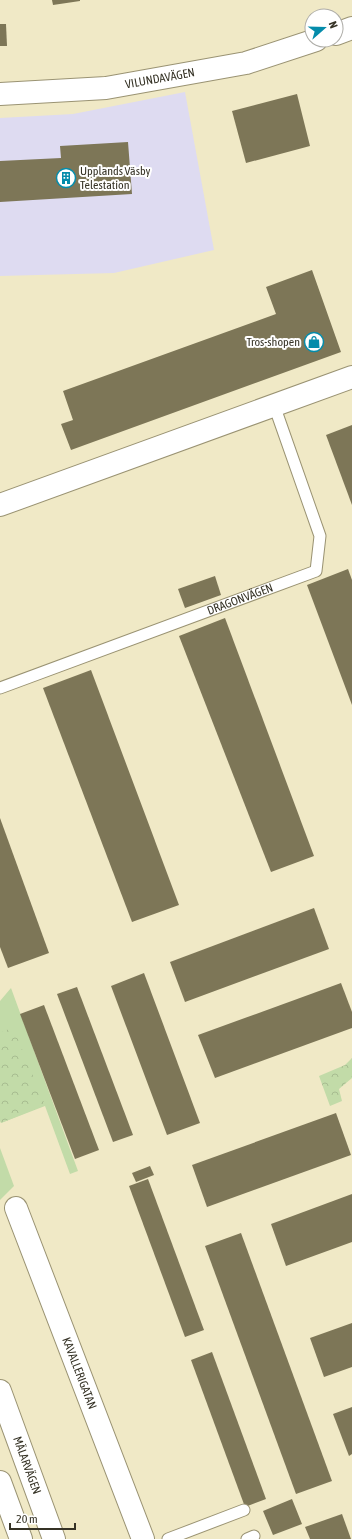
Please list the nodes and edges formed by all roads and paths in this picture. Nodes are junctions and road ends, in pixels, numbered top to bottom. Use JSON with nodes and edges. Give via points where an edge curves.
{"nodes":[{"id":1,"x":304,"y":44,"type":"edge"},
{"id":2,"x":0,"y":94,"type":"edge"},
{"id":3,"x":352,"y":377,"type":"edge"},
{"id":4,"x":274,"y":405,"type":"junction"},
{"id":5,"x":0,"y":505,"type":"edge"},
{"id":6,"x":0,"y":688,"type":"edge"},
{"id":7,"x":16,"y":1208,"type":"dead end"},
{"id":8,"x":0,"y":1391,"type":"edge"},
{"id":9,"x":0,"y":1482,"type":"edge"},
{"id":10,"x":244,"y":1510,"type":"dead end"},
{"id":11,"x":21,"y":1539,"type":"edge"},
{"id":12,"x":54,"y":1539,"type":"edge"},
{"id":13,"x":143,"y":1539,"type":"edge"},
{"id":14,"x":168,"y":1539,"type":"edge"}],
"edges":[{"from":1,"to":2,"type":"street","name":"VILUNDAVÄGEN","via":[[246,63],[106,88]]},
{"from":3,"to":4,"type":"street"},
{"from":4,"to":5,"type":"street"},
{"from":4,"to":6,"type":"lane","name":"DRAGONVÄGEN","via":[[320,536],[316,571]]},
{"from":7,"to":13,"type":"street","name":"KAVALLERIGATAN"},
{"from":8,"to":12,"type":"street","name":"MÄLARVÄGEN"},
{"from":9,"to":11,"type":"street"},
{"from":10,"to":14,"type":"lane"}]}
